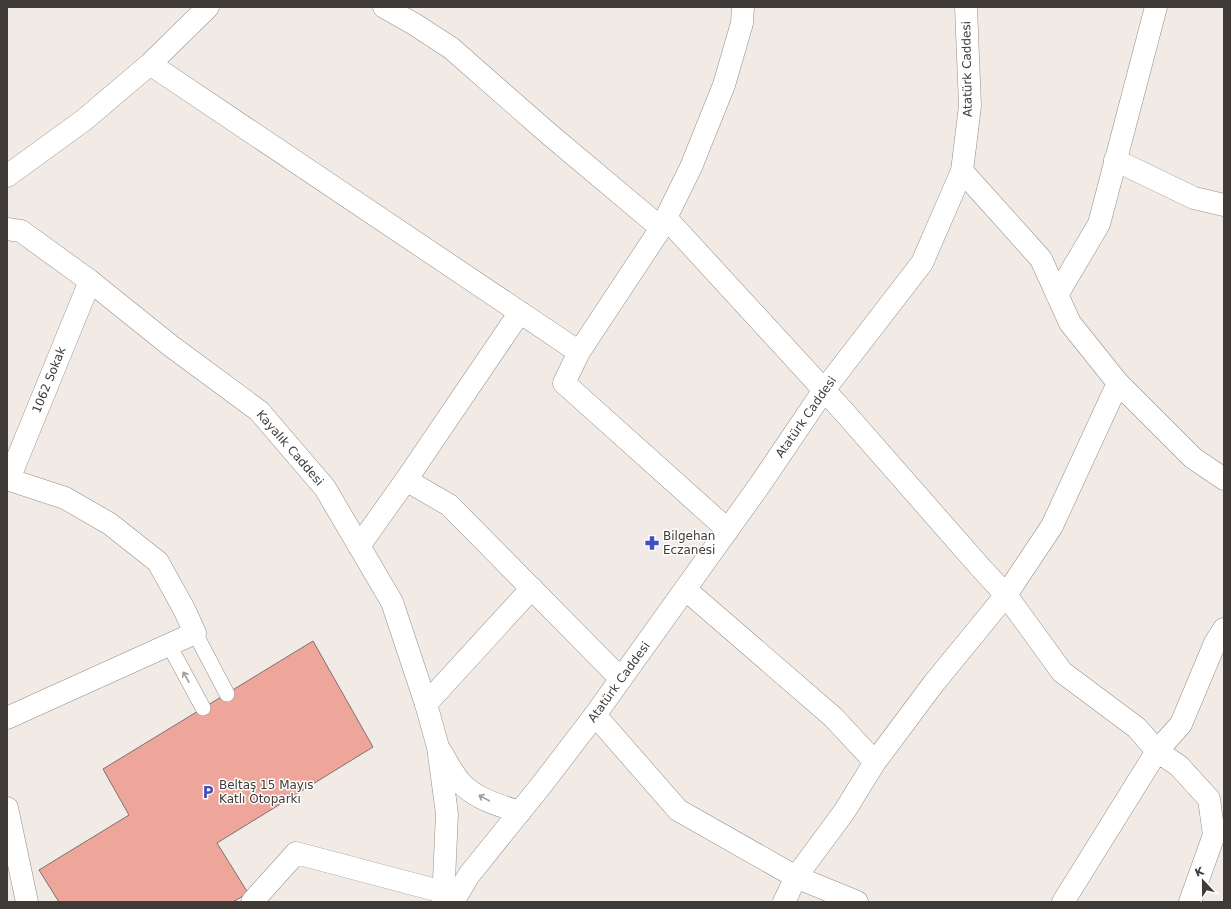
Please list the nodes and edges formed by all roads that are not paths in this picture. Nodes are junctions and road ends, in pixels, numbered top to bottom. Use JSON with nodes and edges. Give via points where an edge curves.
{"nodes":[{"id":1,"x":208,"y":7,"type":"edge"},
{"id":2,"x":384,"y":7,"type":"edge"},
{"id":3,"x":743,"y":7,"type":"edge"},
{"id":4,"x":966,"y":7,"type":"edge"},
{"id":5,"x":1156,"y":7,"type":"edge"},
{"id":6,"x":150,"y":64,"type":"junction"},
{"id":7,"x":1115,"y":160,"type":"junction"},
{"id":8,"x":962,"y":171,"type":"junction"},
{"id":9,"x":7,"y":176,"type":"edge"},
{"id":10,"x":1224,"y":205,"type":"edge"},
{"id":11,"x":663,"y":223,"type":"junction"},
{"id":12,"x":7,"y":229,"type":"edge"},
{"id":13,"x":90,"y":281,"type":"junction"},
{"id":14,"x":1057,"y":295,"type":"junction"},
{"id":15,"x":520,"y":312,"type":"junction"},
{"id":16,"x":579,"y":352,"type":"junction"},
{"id":17,"x":1118,"y":383,"type":"junction"},
{"id":18,"x":824,"y":390,"type":"junction"},
{"id":19,"x":8,"y":479,"type":"edge"},
{"id":20,"x":406,"y":480,"type":"junction"},
{"id":21,"x":1224,"y":480,"type":"edge"},
{"id":22,"x":728,"y":530,"type":"junction"},
{"id":23,"x":359,"y":546,"type":"junction"},
{"id":24,"x":532,"y":588,"type":"junction"},
{"id":25,"x":685,"y":589,"type":"junction"},
{"id":26,"x":1006,"y":595,"type":"junction"},
{"id":27,"x":1224,"y":629,"type":"edge"},
{"id":28,"x":195,"y":633,"type":"junction"},
{"id":29,"x":169,"y":645,"type":"junction"},
{"id":30,"x":621,"y":679,"type":"junction"},
{"id":31,"x":227,"y":694,"type":"dead end"},
{"id":32,"x":426,"y":704,"type":"junction"},
{"id":33,"x":203,"y":708,"type":"dead end"},
{"id":34,"x":595,"y":715,"type":"junction"},
{"id":35,"x":7,"y":718,"type":"edge"},
{"id":36,"x":438,"y":747,"type":"junction"},
{"id":37,"x":1157,"y":751,"type":"junction"},
{"id":38,"x":875,"y":762,"type":"junction"},
{"id":39,"x":538,"y":789,"type":"junction"},
{"id":40,"x":7,"y":808,"type":"edge"},
{"id":41,"x":520,"y":812,"type":"junction"},
{"id":42,"x":1219,"y":838,"type":"edge"},
{"id":43,"x":11,"y":854,"type":"edge"},
{"id":44,"x":469,"y":875,"type":"junction"},
{"id":45,"x":796,"y":877,"type":"junction"},
{"id":46,"x":446,"y":899,"type":"edge"},
{"id":47,"x":27,"y":902,"type":"edge"},
{"id":48,"x":252,"y":902,"type":"edge"},
{"id":49,"x":784,"y":902,"type":"edge"},
{"id":50,"x":857,"y":902,"type":"edge"},
{"id":51,"x":1063,"y":902,"type":"edge"},
{"id":52,"x":1190,"y":902,"type":"edge"}],
"edges":[{"from":1,"to":6,"type":"street"},
{"from":2,"to":11,"type":"street","via":[[451,48],[549,134]]},
{"from":3,"to":11,"type":"street","via":[[742,23],[724,85],[691,167]]},
{"from":4,"to":8,"type":"street","name":"Atatürk Caddesi","via":[[970,106]]},
{"from":5,"to":7,"type":"street"},
{"from":6,"to":9,"type":"street","via":[[84,120]]},
{"from":6,"to":15,"type":"street"},
{"from":7,"to":10,"type":"street","via":[[1194,198]]},
{"from":7,"to":14,"type":"street","via":[[1099,224]]},
{"from":8,"to":14,"type":"street","via":[[1041,259]]},
{"from":8,"to":18,"type":"street","name":"Atatürk Caddesi","via":[[922,262]]},
{"from":11,"to":16,"type":"street"},
{"from":11,"to":18,"type":"street"},
{"from":12,"to":13,"type":"street","name":"Kayalık Caddesi","via":[[21,230]]},
{"from":13,"to":19,"type":"street","name":"1062 Sokak"},
{"from":13,"to":23,"type":"street","name":"Kayalık Caddesi","via":[[171,346],[259,411],[325,488]]},
{"from":14,"to":17,"type":"street","via":[[1070,323]]},
{"from":15,"to":16,"type":"street"},
{"from":15,"to":20,"type":"street"},
{"from":16,"to":22,"type":"street","via":[[564,383]]},
{"from":17,"to":21,"type":"street","via":[[1193,458]]},
{"from":17,"to":26,"type":"street","via":[[1052,526]]},
{"from":18,"to":22,"type":"street","name":"Atatürk Caddesi"},
{"from":18,"to":26,"type":"street"},
{"from":19,"to":28,"type":"street","via":[[65,498],[110,524],[158,562]]},
{"from":20,"to":23,"type":"street"},
{"from":20,"to":24,"type":"street","via":[[449,505]]},
{"from":22,"to":25,"type":"street","name":"Atatürk Caddesi"},
{"from":23,"to":32,"type":"street","name":"Kayalık Caddesi","via":[[392,602]]},
{"from":24,"to":30,"type":"street"},
{"from":24,"to":32,"type":"street"},
{"from":25,"to":30,"type":"street","name":"Atatürk Caddesi"},
{"from":25,"to":38,"type":"street","via":[[833,717]]},
{"from":26,"to":37,"type":"street","via":[[1062,672],[1137,728]]},
{"from":26,"to":38,"type":"street","via":[[934,682]]},
{"from":27,"to":37,"type":"street","via":[[1215,643],[1181,724]]},
{"from":28,"to":29,"type":"street"},
{"from":28,"to":31,"type":"lane"},
{"from":33,"to":29,"type":"lane","one_way":true},
{"from":29,"to":35,"type":"street"},
{"from":30,"to":34,"type":"street","name":"Atatürk Caddesi"},
{"from":32,"to":36,"type":"street","name":"Kayalık Caddesi"},
{"from":34,"to":39,"type":"street","name":"Atatürk Caddesi"},
{"from":34,"to":45,"type":"street","via":[[678,810]]},
{"from":41,"to":36,"type":"street","name":"Kayalık Caddesi","one_way":true,"via":[[495,804],[464,787]]},
{"from":36,"to":46,"type":"street","name":"Kayalık Caddesi","via":[[447,814]]},
{"from":37,"to":42,"type":"street","via":[[1179,766],[1209,799]]},
{"from":37,"to":51,"type":"street"},
{"from":38,"to":45,"type":"street","via":[[844,812]]},
{"from":39,"to":41,"type":"street","name":"Atatürk Caddesi"},
{"from":39,"to":44,"type":"street","name":"Atatürk Caddesi","via":[[529,816],[486,867]]},
{"from":40,"to":43,"type":"street"},
{"from":41,"to":44,"type":"street","name":"Atatürk Caddesi"},
{"from":42,"to":52,"type":"street"},
{"from":43,"to":47,"type":"street"},
{"from":44,"to":46,"type":"street","name":"Atatürk Caddesi"},
{"from":45,"to":49,"type":"street"},
{"from":45,"to":50,"type":"street"},
{"from":46,"to":48,"type":"street","via":[[296,854]]}]}
